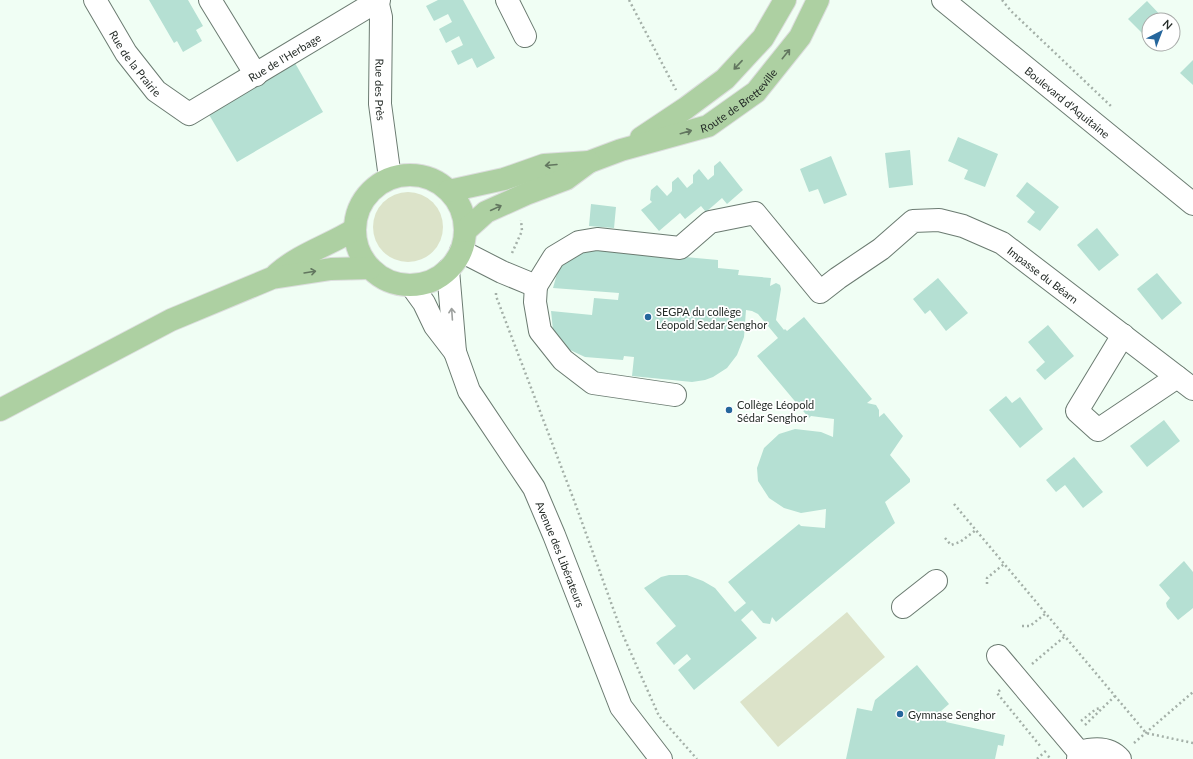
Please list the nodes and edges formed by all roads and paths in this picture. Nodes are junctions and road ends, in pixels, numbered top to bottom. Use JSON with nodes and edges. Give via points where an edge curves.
{"nodes":[{"id":1,"x":94,"y":0,"type":"edge"},
{"id":2,"x":210,"y":0,"type":"edge"},
{"id":3,"x":378,"y":0,"type":"edge"},
{"id":4,"x":507,"y":0,"type":"edge"},
{"id":5,"x":628,"y":0,"type":"edge"},
{"id":6,"x":785,"y":0,"type":"edge"},
{"id":7,"x":818,"y":0,"type":"edge"},
{"id":8,"x":943,"y":0,"type":"edge"},
{"id":9,"x":1002,"y":0,"type":"edge"},
{"id":10,"x":525,"y":36,"type":"dead end"},
{"id":11,"x":256,"y":75,"type":"junction"},
{"id":12,"x":686,"y":108,"type":"junction"},
{"id":13,"x":1113,"y":108,"type":"dead end"},
{"id":14,"x":189,"y":114,"type":"joint"},
{"id":15,"x":621,"y":150,"type":"junction"},
{"id":16,"x":590,"y":162,"type":"junction"},
{"id":17,"x":390,"y":178,"type":"junction"},
{"id":18,"x":449,"y":191,"type":"junction"},
{"id":19,"x":1193,"y":204,"type":"edge"},
{"id":20,"x":520,"y":217,"type":"dead end"},
{"id":21,"x":355,"y":229,"type":"junction"},
{"id":22,"x":463,"y":241,"type":"junction"},
{"id":23,"x":370,"y":268,"type":"junction"},
{"id":24,"x":448,"y":270,"type":"junction"},
{"id":25,"x":502,"y":272,"type":"junction"},
{"id":26,"x":272,"y":278,"type":"junction"},
{"id":27,"x":412,"y":285,"type":"junction"},
{"id":28,"x":536,"y":286,"type":"junction"},
{"id":29,"x":1123,"y":335,"type":"junction"},
{"id":30,"x":454,"y":352,"type":"junction"},
{"id":31,"x":1185,"y":383,"type":"edge"},
{"id":32,"x":675,"y":395,"type":"dead end"},
{"id":33,"x":0,"y":410,"type":"edge"},
{"id":34,"x":954,"y":504,"type":"dead end"},
{"id":35,"x":976,"y":530,"type":"junction"},
{"id":36,"x":945,"y":538,"type":"dead end"},
{"id":37,"x":1004,"y":564,"type":"junction"},
{"id":38,"x":936,"y":581,"type":"dead end"},
{"id":39,"x":987,"y":584,"type":"dead end"},
{"id":40,"x":903,"y":607,"type":"dead end"},
{"id":41,"x":1045,"y":614,"type":"junction"},
{"id":42,"x":1022,"y":626,"type":"dead end"},
{"id":43,"x":1064,"y":637,"type":"junction"},
{"id":44,"x":998,"y":656,"type":"dead end"},
{"id":45,"x":1029,"y":667,"type":"dead end"},
{"id":46,"x":1193,"y":692,"type":"edge"},
{"id":47,"x":1115,"y":696,"type":"junction"},
{"id":48,"x":1101,"y":708,"type":"junction"},
{"id":49,"x":1076,"y":726,"type":"dead end"},
{"id":50,"x":1084,"y":726,"type":"dead end"},
{"id":51,"x":1146,"y":733,"type":"junction"},
{"id":52,"x":1193,"y":743,"type":"edge"},
{"id":53,"x":1125,"y":752,"type":"edge"},
{"id":54,"x":1078,"y":755,"type":"edge"},
{"id":55,"x":1048,"y":756,"type":"dead end"},
{"id":56,"x":661,"y":759,"type":"edge"},
{"id":57,"x":698,"y":759,"type":"edge"},
{"id":58,"x":1051,"y":759,"type":"edge"}],
"edges":[{"from":1,"to":14,"type":"street","name":"Rue de la Prairie","via":[[126,54],[156,91]]},
{"from":2,"to":11,"type":"street"},
{"from":3,"to":11,"type":"street","name":"Rue de l'Herbage"},
{"from":3,"to":17,"type":"street","name":"Rue des Près","via":[[381,17],[380,104]]},
{"from":4,"to":10,"type":"street"},
{"from":5,"to":12,"type":"path"},
{"from":6,"to":12,"type":"main road","name":"Route de Bretteville","one_way":true,"via":[[763,38],[725,79]]},
{"from":15,"to":7,"type":"main road","name":"Route de Bretteville","one_way":true,"via":[[708,126],[756,92],[800,37]]},
{"from":8,"to":19,"type":"street","name":"Boulevard d'Aquitaine"},
{"from":9,"to":13,"type":"path","via":[[1011,12]]},
{"from":11,"to":14,"type":"street","name":"Rue de l'Herbage"},
{"from":12,"to":15,"type":"main road","name":"Route de Bretteville"},
{"from":15,"to":16,"type":"main road","name":"Route de Bretteville"},
{"from":16,"to":18,"type":"main road","name":"Route de Bretteville","one_way":true,"via":[[544,166],[504,179]]},
{"from":22,"to":16,"type":"main road","name":"Route de Bretteville","one_way":true,"via":[[486,212],[566,179]]},
{"from":17,"to":18,"type":"main road","via":[[405,175],[421,176],[436,181]]},
{"from":17,"to":21,"type":"main road","via":[[378,184],[365,199],[356,216]]},
{"from":18,"to":22,"type":"main road","via":[[460,209]]},
{"from":20,"to":25,"type":"path","via":[[522,231]]},
{"from":21,"to":23,"type":"main road","via":[[361,257]]},
{"from":21,"to":26,"type":"main road","via":[[286,266]]},
{"from":22,"to":24,"type":"main road"},
{"from":22,"to":25,"type":"street"},
{"from":26,"to":23,"type":"main road","one_way":true,"via":[[331,268]]},
{"from":23,"to":27,"type":"main road","via":[[382,278],[396,284]]},
{"from":24,"to":27,"type":"main road","via":[[425,283]]},
{"from":30,"to":24,"type":"street","name":"Avenue des Libérateurs","one_way":true},
{"from":25,"to":28,"type":"street"},
{"from":25,"to":57,"type":"path","via":[[496,296],[622,633],[659,716]]},
{"from":26,"to":33,"type":"main road","via":[[171,320]]},
{"from":27,"to":30,"type":"street","name":"Avenue des Libérateurs","via":[[424,302],[435,326]]},
{"from":28,"to":29,"type":"street","name":"Impasse du Béarn","via":[[554,257],[579,242],[597,239],[680,248],[710,222],[755,213],[820,292],[881,249],[913,221],[939,220],[963,226],[1002,243]]},
{"from":28,"to":32,"type":"street","via":[[535,302],[540,331],[563,360],[593,383]]},
{"from":29,"to":31,"type":"street","name":"Impasse du Béarn"},
{"from":29,"to":31,"type":"street","via":[[1077,411],[1098,430]]},
{"from":30,"to":56,"type":"street","name":"Avenue des Libérateurs","via":[[469,391],[534,488],[621,707]]},
{"from":34,"to":35,"type":"path"},
{"from":35,"to":36,"type":"path","via":[[960,542],[951,545]]},
{"from":35,"to":37,"type":"path"},
{"from":37,"to":39,"type":"path","via":[[987,578]]},
{"from":37,"to":41,"type":"path"},
{"from":38,"to":40,"type":"street"},
{"from":41,"to":42,"type":"path","via":[[1030,626]]},
{"from":41,"to":43,"type":"path"},
{"from":43,"to":45,"type":"path"},
{"from":43,"to":47,"type":"path"},
{"from":44,"to":54,"type":"street"},
{"from":46,"to":51,"type":"path"},
{"from":47,"to":48,"type":"path"},
{"from":47,"to":51,"type":"path"},
{"from":48,"to":49,"type":"path","via":[[1096,709]]},
{"from":48,"to":50,"type":"path","via":[[1100,713]]},
{"from":51,"to":52,"type":"path"},
{"from":51,"to":53,"type":"path"},
{"from":53,"to":54,"type":"street","via":[[1091,748]]},
{"from":55,"to":58,"type":"path"}]}
